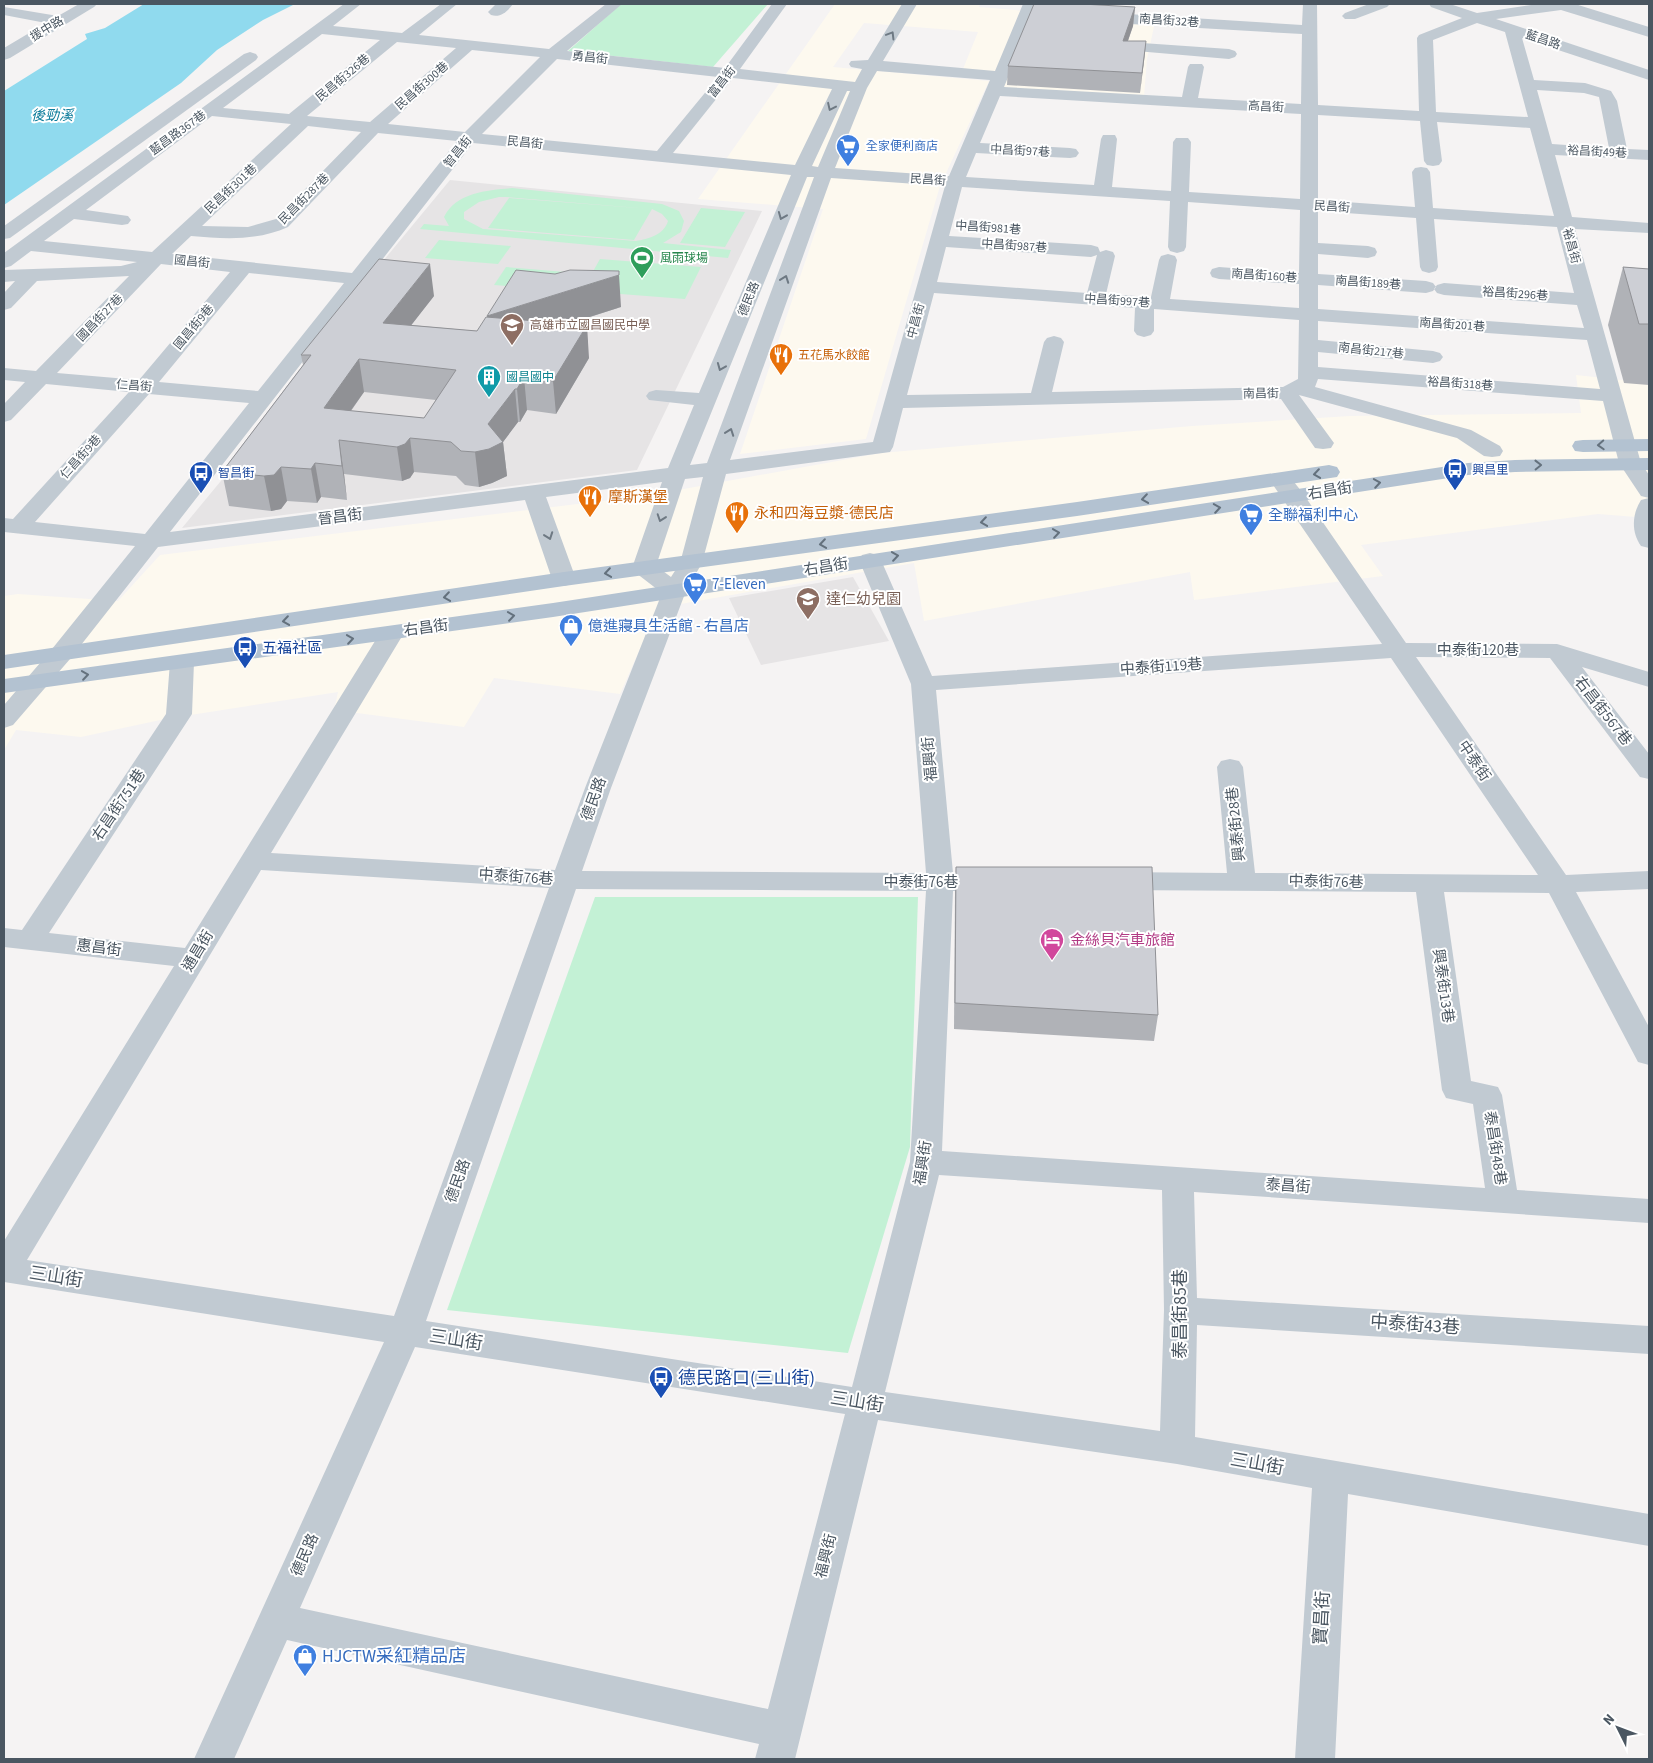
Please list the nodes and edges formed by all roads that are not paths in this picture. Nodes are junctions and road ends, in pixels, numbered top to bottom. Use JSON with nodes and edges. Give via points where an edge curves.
{"nodes":[{"id":1,"x":20,"y":4,"type":"edge"},
{"id":2,"x":89,"y":4,"type":"edge"},
{"id":3,"x":353,"y":4,"type":"edge"},
{"id":4,"x":450,"y":4,"type":"edge"},
{"id":5,"x":616,"y":4,"type":"edge"},
{"id":6,"x":780,"y":4,"type":"edge"},
{"id":7,"x":909,"y":4,"type":"edge"},
{"id":8,"x":1175,"y":4,"type":"edge"},
{"id":9,"x":1310,"y":4,"type":"edge"},
{"id":10,"x":1382,"y":4,"type":"edge"},
{"id":11,"x":1436,"y":4,"type":"edge"},
{"id":12,"x":1565,"y":4,"type":"edge"},
{"id":13,"x":4,"y":10,"type":"edge"},
{"id":14,"x":47,"y":10,"type":"edge"},
{"id":15,"x":1035,"y":10,"type":"edge"},
{"id":16,"x":1086,"y":16,"type":"edge"},
{"id":17,"x":1350,"y":16,"type":"dead end"},
{"id":18,"x":67,"y":17,"type":"junction"},
{"id":19,"x":1477,"y":18,"type":"junction"},
{"id":20,"x":1173,"y":22,"type":"junction"},
{"id":21,"x":320,"y":28,"type":"junction"},
{"id":22,"x":1512,"y":29,"type":"junction"},
{"id":23,"x":1310,"y":30,"type":"junction"},
{"id":24,"x":1649,"y":32,"type":"edge"},
{"id":25,"x":9,"y":34,"type":"edge"},
{"id":26,"x":39,"y":34,"type":"junction"},
{"id":27,"x":399,"y":37,"type":"junction"},
{"id":28,"x":25,"y":42,"type":"junction"},
{"id":29,"x":266,"y":45,"type":"dead end"},
{"id":30,"x":469,"y":45,"type":"junction"},
{"id":31,"x":1142,"y":48,"type":"edge"},
{"id":32,"x":863,"y":49,"type":"dead end"},
{"id":33,"x":1168,"y":50,"type":"junction"},
{"id":34,"x":553,"y":54,"type":"junction"},
{"id":35,"x":1229,"y":54,"type":"dead end"},
{"id":36,"x":4,"y":55,"type":"edge"},
{"id":37,"x":854,"y":64,"type":"junction"},
{"id":38,"x":872,"y":66,"type":"junction"},
{"id":39,"x":1196,"y":67,"type":"dead end"},
{"id":40,"x":729,"y":73,"type":"junction"},
{"id":41,"x":1649,"y":75,"type":"edge"},
{"id":42,"x":997,"y":84,"type":"junction"},
{"id":43,"x":1527,"y":84,"type":"junction"},
{"id":44,"x":841,"y":86,"type":"junction"},
{"id":45,"x":859,"y":88,"type":"junction"},
{"id":46,"x":1189,"y":103,"type":"junction"},
{"id":47,"x":1310,"y":110,"type":"junction"},
{"id":48,"x":208,"y":111,"type":"junction"},
{"id":49,"x":1428,"y":117,"type":"junction"},
{"id":50,"x":299,"y":120,"type":"junction"},
{"id":51,"x":1538,"y":123,"type":"junction"},
{"id":52,"x":374,"y":128,"type":"junction"},
{"id":53,"x":469,"y":137,"type":"junction"},
{"id":54,"x":1109,"y":139,"type":"dead end"},
{"id":55,"x":1182,"y":142,"type":"dead end"},
{"id":56,"x":969,"y":148,"type":"junction"},
{"id":57,"x":1545,"y":149,"type":"junction"},
{"id":58,"x":1070,"y":153,"type":"dead end"},
{"id":59,"x":1619,"y":153,"type":"junction"},
{"id":60,"x":1649,"y":155,"type":"edge"},
{"id":61,"x":661,"y":157,"type":"junction"},
{"id":62,"x":801,"y":171,"type":"junction"},
{"id":63,"x":824,"y":173,"type":"junction"},
{"id":64,"x":955,"y":182,"type":"junction"},
{"id":65,"x":1102,"y":192,"type":"junction"},
{"id":66,"x":1178,"y":197,"type":"junction"},
{"id":67,"x":1309,"y":206,"type":"junction"},
{"id":68,"x":70,"y":213,"type":"junction"},
{"id":69,"x":1425,"y":213,"type":"junction"},
{"id":70,"x":122,"y":220,"type":"dead end"},
{"id":71,"x":1565,"y":223,"type":"junction"},
{"id":72,"x":187,"y":230,"type":"junction"},
{"id":73,"x":1034,"y":232,"type":"dead end"},
{"id":74,"x":1648,"y":232,"type":"edge"},
{"id":75,"x":940,"y":233,"type":"junction"},
{"id":76,"x":4,"y":234,"type":"edge"},
{"id":77,"x":26,"y":246,"type":"junction"},
{"id":78,"x":1309,"y":248,"type":"junction"},
{"id":79,"x":1368,"y":252,"type":"dead end"},
{"id":80,"x":157,"y":258,"type":"junction"},
{"id":81,"x":4,"y":262,"type":"edge"},
{"id":82,"x":244,"y":267,"type":"junction"},
{"id":83,"x":1429,"y":267,"type":"dead end"},
{"id":84,"x":1219,"y":273,"type":"dead end"},
{"id":85,"x":32,"y":275,"type":"junction"},
{"id":86,"x":4,"y":276,"type":"edge"},
{"id":87,"x":358,"y":279,"type":"junction"},
{"id":88,"x":1309,"y":279,"type":"junction"},
{"id":89,"x":926,"y":287,"type":"junction"},
{"id":90,"x":1435,"y":288,"type":"joint"},
{"id":91,"x":1095,"y":299,"type":"junction"},
{"id":92,"x":1586,"y":300,"type":"junction"},
{"id":93,"x":1152,"y":303,"type":"junction"},
{"id":94,"x":4,"y":304,"type":"edge"},
{"id":95,"x":1308,"y":315,"type":"junction"},
{"id":96,"x":1144,"y":331,"type":"dead end"},
{"id":97,"x":1595,"y":335,"type":"junction"},
{"id":98,"x":1054,"y":342,"type":"dead end"},
{"id":99,"x":1308,"y":345,"type":"junction"},
{"id":100,"x":1433,"y":357,"type":"dead end"},
{"id":101,"x":4,"y":374,"type":"edge"},
{"id":102,"x":42,"y":378,"type":"junction"},
{"id":103,"x":1297,"y":385,"type":"junction"},
{"id":104,"x":144,"y":387,"type":"junction"},
{"id":105,"x":656,"y":396,"type":"dead end"},
{"id":106,"x":1612,"y":396,"type":"junction"},
{"id":107,"x":264,"y":398,"type":"junction"},
{"id":108,"x":1040,"y":399,"type":"junction"},
{"id":109,"x":707,"y":400,"type":"junction"},
{"id":110,"x":894,"y":402,"type":"junction"},
{"id":111,"x":4,"y":416,"type":"edge"},
{"id":112,"x":1323,"y":443,"type":"dead end"},
{"id":113,"x":1649,"y":445,"type":"edge"},
{"id":114,"x":1492,"y":451,"type":"junction"},
{"id":115,"x":1635,"y":457,"type":"edge"},
{"id":116,"x":716,"y":469,"type":"junction"},
{"id":117,"x":674,"y":480,"type":"junction"},
{"id":118,"x":1287,"y":488,"type":"junction"},
{"id":119,"x":1649,"y":491,"type":"edge"},
{"id":120,"x":535,"y":498,"type":"junction"},
{"id":121,"x":1649,"y":505,"type":"edge"},
{"id":122,"x":11,"y":526,"type":"edge"},
{"id":123,"x":151,"y":541,"type":"junction"},
{"id":124,"x":1649,"y":542,"type":"edge"},
{"id":125,"x":870,"y":560,"type":"junction"},
{"id":126,"x":691,"y":563,"type":"junction"},
{"id":127,"x":644,"y":568,"type":"junction"},
{"id":128,"x":564,"y":579,"type":"junction"},
{"id":129,"x":674,"y":591,"type":"junction"},
{"id":130,"x":392,"y":633,"type":"junction"},
{"id":131,"x":1399,"y":650,"type":"junction"},
{"id":132,"x":1557,"y":651,"type":"junction"},
{"id":133,"x":61,"y":654,"type":"junction"},
{"id":134,"x":4,"y":662,"type":"edge"},
{"id":135,"x":182,"y":662,"type":"junction"},
{"id":136,"x":1649,"y":680,"type":"edge"},
{"id":137,"x":37,"y":682,"type":"junction"},
{"id":138,"x":923,"y":684,"type":"junction"},
{"id":139,"x":4,"y":686,"type":"edge"},
{"id":140,"x":4,"y":720,"type":"edge"},
{"id":141,"x":1230,"y":767,"type":"dead end"},
{"id":142,"x":1649,"y":771,"type":"edge"},
{"id":143,"x":253,"y":861,"type":"junction"},
{"id":144,"x":565,"y":880,"type":"junction"},
{"id":145,"x":1649,"y":880,"type":"edge"},
{"id":146,"x":1086,"y":881,"type":"edge"},
{"id":147,"x":1242,"y":881,"type":"junction"},
{"id":148,"x":940,"y":882,"type":"junction"},
{"id":149,"x":1018,"y":882,"type":"edge"},
{"id":150,"x":1429,"y":883,"type":"junction"},
{"id":151,"x":1558,"y":884,"type":"junction"},
{"id":152,"x":17,"y":938,"type":"edge"},
{"id":153,"x":194,"y":959,"type":"junction"},
{"id":154,"x":1649,"y":1054,"type":"edge"},
{"id":155,"x":1457,"y":1090,"type":"joint"},
{"id":156,"x":926,"y":1162,"type":"junction"},
{"id":157,"x":1178,"y":1179,"type":"junction"},
{"id":158,"x":1503,"y":1200,"type":"junction"},
{"id":159,"x":1649,"y":1211,"type":"edge"},
{"id":160,"x":4,"y":1269,"type":"edge"},
{"id":161,"x":1181,"y":1310,"type":"junction"},
{"id":162,"x":405,"y":1332,"type":"junction"},
{"id":163,"x":1649,"y":1340,"type":"edge"},
{"id":164,"x":864,"y":1403,"type":"junction"},
{"id":165,"x":1177,"y":1450,"type":"junction"},
{"id":166,"x":1331,"y":1477,"type":"junction"},
{"id":167,"x":1649,"y":1530,"type":"edge"},
{"id":168,"x":276,"y":1620,"type":"junction"},
{"id":169,"x":778,"y":1745,"type":"edge"},
{"id":170,"x":214,"y":1759,"type":"edge"},
{"id":171,"x":1315,"y":1759,"type":"edge"}],
"edges":[{"from":1,"to":14,"type":"street"},
{"from":2,"to":18,"type":"street","name":"援中路"},
{"from":3,"to":21,"type":"street","name":"藍昌路367巷"},
{"from":4,"to":27,"type":"street","name":"民昌街326巷"},
{"from":5,"to":34,"type":"street","name":"智昌街"},
{"from":6,"to":40,"type":"street","name":"富昌街"},
{"from":38,"to":7,"type":"street","name":"德民路","one_way":true},
{"from":8,"to":20,"type":"street"},
{"from":9,"to":23,"type":"street"},
{"from":10,"to":17,"type":"street"},
{"from":11,"to":19,"type":"street","name":"藍昌路"},
{"from":12,"to":19,"type":"street"},
{"from":12,"to":24,"type":"street"},
{"from":13,"to":14,"type":"street"},
{"from":14,"to":18,"type":"street"},
{"from":14,"to":25,"type":"street","name":"援中路"},
{"from":15,"to":42,"type":"street","name":"中昌街"},
{"from":16,"to":20,"type":"street","name":"南昌街32巷"},
{"from":18,"to":26,"type":"street","name":"援中路"},
{"from":19,"to":22,"type":"street","name":"藍昌路"},
{"from":19,"to":49,"type":"street","via":[[1424,38]]},
{"from":20,"to":23,"type":"street","name":"南昌街32巷"},
{"from":20,"to":33,"type":"street"},
{"from":21,"to":27,"type":"street","name":"勇昌街"},
{"from":21,"to":48,"type":"street","name":"藍昌路367巷"},
{"from":22,"to":41,"type":"street","name":"藍昌路"},
{"from":22,"to":43,"type":"street","name":"裕昌街"},
{"from":23,"to":47,"type":"street"},
{"from":25,"to":26,"type":"street"},
{"from":25,"to":28,"type":"street"},
{"from":26,"to":28,"type":"street","name":"援中路"},
{"from":27,"to":30,"type":"street","name":"勇昌街"},
{"from":27,"to":50,"type":"street","name":"民昌街326巷"},
{"from":28,"to":36,"type":"street","name":"援中路"},
{"from":29,"to":76,"type":"street"},
{"from":30,"to":34,"type":"street","name":"勇昌街"},
{"from":30,"to":52,"type":"street","name":"民昌街300巷"},
{"from":31,"to":33,"type":"street"},
{"from":32,"to":37,"type":"street","name":"德民路"},
{"from":33,"to":35,"type":"street"},
{"from":34,"to":40,"type":"street","name":"勇昌街"},
{"from":34,"to":53,"type":"street","name":"智昌街"},
{"from":37,"to":38,"type":"street","name":"高昌街"},
{"from":37,"to":44,"type":"street","name":"德民路"},
{"from":38,"to":42,"type":"street","name":"高昌街"},
{"from":38,"to":45,"type":"street","name":"德民路"},
{"from":39,"to":46,"type":"street"},
{"from":40,"to":44,"type":"street","name":"勇昌街"},
{"from":40,"to":61,"type":"street","name":"富昌街"},
{"from":42,"to":46,"type":"street","name":"高昌街"},
{"from":42,"to":56,"type":"street","name":"中昌街"},
{"from":43,"to":51,"type":"street","name":"裕昌街"},
{"from":43,"to":59,"type":"street","via":[[1585,88],[1605,94]]},
{"from":44,"to":45,"type":"street","name":"勇昌街"},
{"from":44,"to":62,"type":"street","name":"德民路","one_way":true},
{"from":45,"to":63,"type":"street","name":"德民路"},
{"from":46,"to":47,"type":"street","name":"高昌街"},
{"from":47,"to":49,"type":"street","name":"高昌街"},
{"from":47,"to":67,"type":"street"},
{"from":48,"to":50,"type":"street","name":"民昌街"},
{"from":48,"to":68,"type":"street","name":"藍昌路367巷"},
{"from":49,"to":51,"type":"street","name":"高昌街"},
{"from":49,"to":69,"type":"street"},
{"from":50,"to":52,"type":"street","name":"民昌街"},
{"from":50,"to":72,"type":"street","name":"民昌街301巷"},
{"from":51,"to":57,"type":"street","name":"裕昌街"},
{"from":52,"to":53,"type":"street","name":"民昌街"},
{"from":52,"to":72,"type":"street","name":"民昌街287巷","via":[[282,223],[251,232]]},
{"from":53,"to":61,"type":"street","name":"民昌街"},
{"from":53,"to":87,"type":"street","name":"智昌街"},
{"from":54,"to":65,"type":"street"},
{"from":55,"to":66,"type":"street"},
{"from":56,"to":58,"type":"street","name":"中昌街97巷"},
{"from":56,"to":64,"type":"street","name":"中昌街"},
{"from":57,"to":59,"type":"street","name":"裕昌街49巷"},
{"from":57,"to":71,"type":"street","name":"裕昌街"},
{"from":59,"to":60,"type":"street","name":"裕昌街49巷"},
{"from":61,"to":62,"type":"street","name":"民昌街"},
{"from":62,"to":63,"type":"street","name":"民昌街"},
{"from":62,"to":109,"type":"street","name":"德民路","one_way":true},
{"from":63,"to":64,"type":"street","name":"民昌街"},
{"from":116,"to":63,"type":"street","name":"德民路","one_way":true},
{"from":64,"to":65,"type":"street","name":"民昌街"},
{"from":64,"to":75,"type":"street","name":"中昌街"},
{"from":65,"to":66,"type":"street","name":"民昌街"},
{"from":66,"to":67,"type":"street","name":"民昌街"},
{"from":66,"to":93,"type":"street","via":[[1172,254]]},
{"from":67,"to":69,"type":"street","name":"民昌街"},
{"from":67,"to":78,"type":"street"},
{"from":68,"to":70,"type":"street"},
{"from":68,"to":77,"type":"street","name":"藍昌路367巷"},
{"from":69,"to":71,"type":"street","name":"民昌街"},
{"from":69,"to":83,"type":"street"},
{"from":71,"to":74,"type":"street","name":"民昌街"},
{"from":71,"to":92,"type":"street","name":"裕昌街"},
{"from":72,"to":80,"type":"street","name":"民昌街301巷"},
{"from":73,"to":75,"type":"street","name":"中昌街981巷"},
{"from":75,"to":89,"type":"street","name":"中昌街"},
{"from":75,"to":91,"type":"street","name":"中昌街987巷","via":[[1098,254]]},
{"from":77,"to":80,"type":"street","name":"國昌街"},
{"from":77,"to":81,"type":"street","name":"藍昌路367巷"},
{"from":78,"to":79,"type":"street"},
{"from":78,"to":88,"type":"street"},
{"from":80,"to":82,"type":"street","name":"國昌街"},
{"from":80,"to":85,"type":"street","via":[[141,268],[122,272]]},
{"from":80,"to":102,"type":"street","name":"國昌街27巷"},
{"from":82,"to":87,"type":"street","name":"國昌街"},
{"from":82,"to":104,"type":"street","name":"國昌街9巷"},
{"from":84,"to":88,"type":"street","name":"南昌街160巷"},
{"from":85,"to":86,"type":"street"},
{"from":85,"to":94,"type":"street"},
{"from":87,"to":107,"type":"street","name":"智昌街"},
{"from":88,"to":90,"type":"street","name":"南昌街189巷"},
{"from":88,"to":95,"type":"street"},
{"from":89,"to":91,"type":"street","name":"中昌街997巷"},
{"from":89,"to":110,"type":"street","name":"中昌街"},
{"from":90,"to":92,"type":"street","name":"裕昌街296巷"},
{"from":91,"to":93,"type":"street","name":"中昌街997巷"},
{"from":92,"to":97,"type":"street","name":"裕昌街"},
{"from":93,"to":95,"type":"street","name":"中昌街997巷"},
{"from":93,"to":96,"type":"street"},
{"from":95,"to":97,"type":"street","name":"南昌街201巷"},
{"from":95,"to":99,"type":"street"},
{"from":97,"to":106,"type":"street","name":"裕昌街"},
{"from":98,"to":108,"type":"street"},
{"from":99,"to":100,"type":"street","name":"南昌街217巷"},
{"from":99,"to":103,"type":"street"},
{"from":101,"to":102,"type":"street","name":"仁昌街"},
{"from":102,"to":104,"type":"street","name":"仁昌街"},
{"from":102,"to":111,"type":"street","name":"國昌街27巷"},
{"from":103,"to":106,"type":"street","name":"裕昌街318巷"},
{"from":103,"to":108,"type":"street","name":"南昌街"},
{"from":103,"to":112,"type":"street"},
{"from":103,"to":114,"type":"street","via":[[1464,434]]},
{"from":104,"to":107,"type":"street","name":"仁昌街"},
{"from":104,"to":122,"type":"street","name":"仁昌街9巷"},
{"from":105,"to":109,"type":"street"},
{"from":106,"to":115,"type":"street","name":"裕昌街"},
{"from":107,"to":123,"type":"street","name":"智昌街"},
{"from":108,"to":110,"type":"street","name":"南昌街"},
{"from":109,"to":117,"type":"street","name":"德民路"},
{"from":110,"to":116,"type":"street","name":"中昌街","via":[[882,446]]},
{"from":113,"to":115,"type":"main road","name":"右昌街"},
{"from":115,"to":114,"type":"main road","name":"右昌街","one_way":true},
{"from":114,"to":118,"type":"main road","name":"右昌街","one_way":true},
{"from":118,"to":115,"type":"main road","name":"右昌街","one_way":true,"via":[[1468,469]]},
{"from":115,"to":119,"type":"street","name":"裕昌街"},
{"from":116,"to":117,"type":"street","name":"中昌街"},
{"from":116,"to":126,"type":"street","name":"德民路"},
{"from":117,"to":120,"type":"street","name":"晉昌街"},
{"from":117,"to":127,"type":"street","name":"德民路","one_way":true},
{"from":125,"to":118,"type":"main road","name":"右昌街","one_way":true},
{"from":118,"to":126,"type":"main road","name":"右昌街","one_way":true},
{"from":118,"to":131,"type":"street","name":"中泰街"},
{"from":120,"to":123,"type":"street","name":"晉昌街"},
{"from":120,"to":128,"type":"street","one_way":true},
{"from":121,"to":124,"type":"street","via":[[1644,521]]},
{"from":122,"to":123,"type":"street","name":"晉昌街"},
{"from":123,"to":133,"type":"street","name":"智昌街"},
{"from":125,"to":129,"type":"main road","name":"右昌街"},
{"from":125,"to":138,"type":"street","name":"福興街"},
{"from":126,"to":127,"type":"main road","name":"右昌街"},
{"from":126,"to":129,"type":"street","name":"德民路"},
{"from":127,"to":128,"type":"main road","name":"右昌街","one_way":true},
{"from":127,"to":129,"type":"street"},
{"from":128,"to":133,"type":"main road","name":"右昌街","one_way":true},
{"from":130,"to":129,"type":"main road","name":"右昌街","one_way":true},
{"from":129,"to":144,"type":"street","name":"德民路"},
{"from":135,"to":130,"type":"main road","name":"右昌街","one_way":true},
{"from":130,"to":143,"type":"street","name":"通昌街"},
{"from":131,"to":132,"type":"street","name":"中泰街120巷"},
{"from":131,"to":138,"type":"street","name":"中泰街119巷"},
{"from":131,"to":151,"type":"street","name":"中泰街"},
{"from":132,"to":136,"type":"street","name":"中泰街120巷"},
{"from":132,"to":142,"type":"street","name":"右昌街567巷"},
{"from":133,"to":134,"type":"main road","name":"右昌街"},
{"from":133,"to":137,"type":"street","name":"智昌街"},
{"from":137,"to":135,"type":"main road","name":"右昌街","one_way":true},
{"from":135,"to":152,"type":"street","name":"右昌街751巷","via":[[179,714]]},
{"from":137,"to":139,"type":"main road","name":"右昌街"},
{"from":137,"to":140,"type":"street","name":"智昌街"},
{"from":138,"to":148,"type":"street","name":"福興街"},
{"from":141,"to":147,"type":"street","name":"興泰街28巷"},
{"from":143,"to":144,"type":"street","name":"中泰街76巷"},
{"from":143,"to":153,"type":"street","name":"通昌街"},
{"from":144,"to":148,"type":"street","name":"中泰街76巷"},
{"from":144,"to":162,"type":"street","name":"德民路"},
{"from":145,"to":151,"type":"street","name":"中泰街76巷"},
{"from":146,"to":147,"type":"street","name":"中泰街76巷"},
{"from":147,"to":150,"type":"street","name":"中泰街76巷"},
{"from":148,"to":149,"type":"street","name":"中泰街76巷"},
{"from":148,"to":156,"type":"street","name":"福興街"},
{"from":150,"to":151,"type":"street","name":"中泰街76巷"},
{"from":150,"to":155,"type":"street","name":"興泰街13巷"},
{"from":151,"to":154,"type":"street","name":"中泰街"},
{"from":152,"to":153,"type":"street","name":"惠昌街"},
{"from":153,"to":160,"type":"street","name":"通昌街"},
{"from":155,"to":158,"type":"street","name":"泰昌街48巷","via":[[1487,1095]]},
{"from":156,"to":157,"type":"street","name":"泰昌街"},
{"from":156,"to":164,"type":"street","name":"福興街"},
{"from":157,"to":158,"type":"street","name":"泰昌街"},
{"from":157,"to":161,"type":"street","name":"泰昌街85巷"},
{"from":158,"to":159,"type":"street","name":"泰昌街"},
{"from":160,"to":162,"type":"street","name":"三山街"},
{"from":161,"to":163,"type":"street","name":"中泰街43巷"},
{"from":161,"to":165,"type":"street","name":"泰昌街85巷"},
{"from":162,"to":164,"type":"street","name":"三山街"},
{"from":162,"to":168,"type":"street","name":"德民路"},
{"from":164,"to":165,"type":"street","name":"三山街"},
{"from":164,"to":169,"type":"street","name":"福興街"},
{"from":165,"to":166,"type":"street","name":"三山街"},
{"from":166,"to":167,"type":"street","name":"三山街"},
{"from":166,"to":171,"type":"street","name":"寶昌街"},
{"from":168,"to":169,"type":"street"},
{"from":168,"to":170,"type":"street","name":"德民路"}]}
